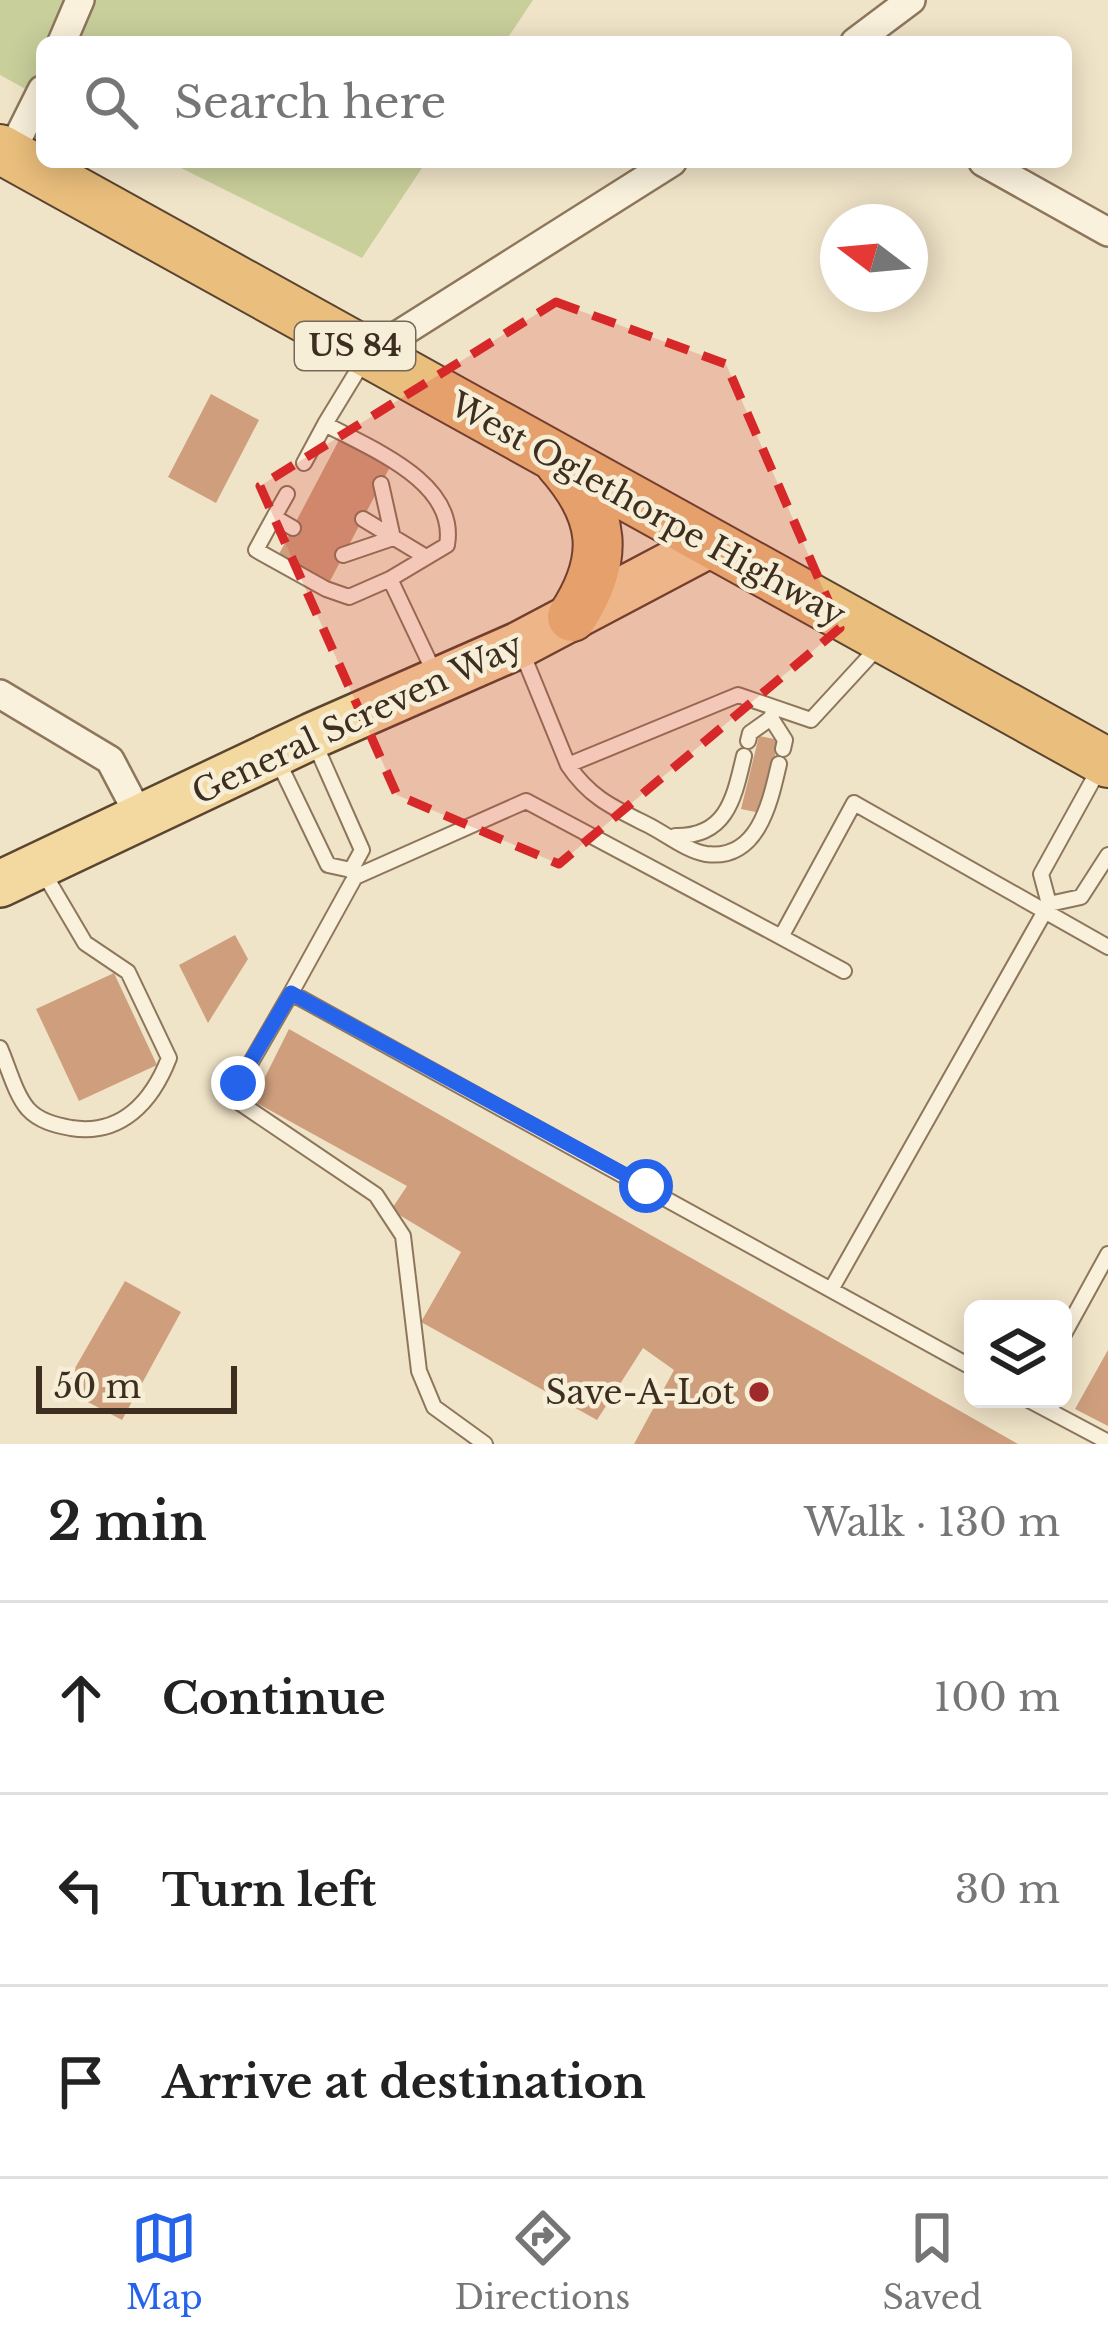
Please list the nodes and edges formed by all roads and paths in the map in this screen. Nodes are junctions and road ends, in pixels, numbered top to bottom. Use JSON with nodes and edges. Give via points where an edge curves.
{"nodes":[{"id":1,"x":80,"y":0,"type":"edge"},
{"id":2,"x":911,"y":0,"type":"edge"},
{"id":3,"x":65,"y":36,"type":"edge"},
{"id":4,"x":863,"y":36,"type":"edge"},
{"id":5,"x":36,"y":101,"type":"edge"},
{"id":6,"x":5,"y":152,"type":"edge"},
{"id":7,"x":662,"y":168,"type":"edge"},
{"id":8,"x":994,"y":168,"type":"edge"},
{"id":9,"x":1108,"y":232,"type":"edge"},
{"id":10,"x":368,"y":354,"type":"junction"},
{"id":11,"x":325,"y":424,"type":"junction"},
{"id":12,"x":314,"y":446,"type":"junction"},
{"id":13,"x":331,"y":455,"type":"dead end"},
{"id":14,"x":556,"y":459,"type":"junction"},
{"id":15,"x":304,"y":463,"type":"dead end"},
{"id":16,"x":381,"y":484,"type":"dead end"},
{"id":17,"x":287,"y":494,"type":"dead end"},
{"id":18,"x":274,"y":517,"type":"junction"},
{"id":19,"x":363,"y":519,"type":"dead end"},
{"id":20,"x":293,"y":528,"type":"dead end"},
{"id":21,"x":393,"y":538,"type":"junction"},
{"id":22,"x":710,"y":544,"type":"junction"},
{"id":23,"x":343,"y":555,"type":"dead end"},
{"id":24,"x":426,"y":557,"type":"junction"},
{"id":25,"x":389,"y":579,"type":"junction"},
{"id":26,"x":572,"y":617,"type":"junction"},
{"id":27,"x":885,"y":639,"type":"junction"},
{"id":28,"x":519,"y":645,"type":"junction"},
{"id":29,"x":438,"y":680,"type":"junction"},
{"id":30,"x":0,"y":694,"type":"edge"},
{"id":31,"x":773,"y":713,"type":"junction"},
{"id":32,"x":293,"y":746,"type":"junction"},
{"id":33,"x":1106,"y":762,"type":"edge"},
{"id":34,"x":568,"y":765,"type":"junction"},
{"id":35,"x":141,"y":819,"type":"junction"},
{"id":36,"x":670,"y":836,"type":"junction"},
{"id":37,"x":1108,"y":855,"type":"edge"},
{"id":38,"x":353,"y":874,"type":"junction"},
{"id":39,"x":20,"y":875,"type":"edge"},
{"id":40,"x":1047,"y":908,"type":"junction"},
{"id":41,"x":781,"y":937,"type":"junction"},
{"id":42,"x":1108,"y":947,"type":"edge"},
{"id":43,"x":844,"y":971,"type":"dead end"},
{"id":44,"x":291,"y":993,"type":"junction"},
{"id":45,"x":0,"y":1048,"type":"edge"},
{"id":46,"x":1108,"y":1254,"type":"edge"},
{"id":47,"x":832,"y":1288,"type":"junction"},
{"id":48,"x":1072,"y":1320,"type":"edge"},
{"id":49,"x":964,"y":1363,"type":"edge"},
{"id":50,"x":1045,"y":1408,"type":"edge"},
{"id":51,"x":1108,"y":1442,"type":"edge"},
{"id":52,"x":485,"y":1444,"type":"edge"}],
"edges":[{"from":1,"to":3,"type":"street"},
{"from":2,"to":4,"type":"street"},
{"from":5,"to":6,"type":"street"},
{"from":6,"to":10,"type":"highway","name":"West Oglethorpe Highway","number":"US 84"},
{"from":7,"to":10,"type":"street"},
{"from":8,"to":9,"type":"street"},
{"from":10,"to":11,"type":"lane"},
{"from":10,"to":14,"type":"highway","name":"West Oglethorpe Highway","number":"US 84"},
{"from":11,"to":12,"type":"lane"},
{"from":11,"to":24,"type":"lane","via":[[395,461],[446,512],[447,544]]},
{"from":12,"to":13,"type":"lane"},
{"from":12,"to":15,"type":"lane"},
{"from":14,"to":22,"type":"highway","name":"West Oglethorpe Highway","number":"US 84"},
{"from":14,"to":26,"type":"highway","via":[[577,482],[599,536],[589,591]]},
{"from":16,"to":21,"type":"lane"},
{"from":17,"to":18,"type":"lane"},
{"from":18,"to":20,"type":"lane"},
{"from":18,"to":25,"type":"lane","via":[[256,550],[326,589],[349,597]]},
{"from":19,"to":21,"type":"lane"},
{"from":21,"to":23,"type":"lane"},
{"from":21,"to":24,"type":"lane"},
{"from":22,"to":26,"type":"main road","name":"General Screven Way"},
{"from":22,"to":27,"type":"highway","name":"West Oglethorpe Highway","number":"US 84"},
{"from":24,"to":25,"type":"lane"},
{"from":25,"to":29,"type":"lane"},
{"from":26,"to":28,"type":"main road","name":"General Screven Way"},
{"from":27,"to":31,"type":"lane","via":[[811,721]]},
{"from":27,"to":33,"type":"highway","name":"West Oglethorpe Highway","number":"US 84"},
{"from":28,"to":29,"type":"main road","name":"General Screven Way"},
{"from":28,"to":34,"type":"lane"},
{"from":29,"to":32,"type":"main road","name":"General Screven Way"},
{"from":30,"to":35,"type":"street","via":[[110,760]]},
{"from":31,"to":34,"type":"lane","via":[[738,695]]},
{"from":31,"to":36,"type":"lane","via":[[750,733],[727,814],[712,829]]},
{"from":31,"to":36,"type":"lane","via":[[785,740],[769,811],[752,837],[731,854],[704,854]]},
{"from":32,"to":35,"type":"main road","name":"General Screven Way"},
{"from":32,"to":38,"type":"lane","via":[[362,850]]},
{"from":32,"to":38,"type":"lane","via":[[328,865]]},
{"from":33,"to":40,"type":"lane","via":[[1041,874]]},
{"from":34,"to":36,"type":"lane","via":[[583,788]]},
{"from":35,"to":39,"type":"main road","name":"General Screven Way"},
{"from":37,"to":40,"type":"lane","via":[[1081,897]]},
{"from":38,"to":41,"type":"lane","via":[[526,801]]},
{"from":38,"to":44,"type":"lane"},
{"from":39,"to":45,"type":"lane","via":[[86,943],[128,972],[170,1058],[142,1106],[91,1131],[50,1124],[28,1109]]},
{"from":40,"to":41,"type":"lane","via":[[854,803]]},
{"from":40,"to":42,"type":"lane"},
{"from":40,"to":47,"type":"lane"},
{"from":41,"to":43,"type":"lane"},
{"from":44,"to":47,"type":"lane"},
{"from":44,"to":52,"type":"lane","via":[[238,1083],[240,1103],[376,1195],[403,1236],[418,1371],[434,1407]]},
{"from":46,"to":48,"type":"lane"},
{"from":47,"to":49,"type":"lane"},
{"from":50,"to":51,"type":"lane"}]}
